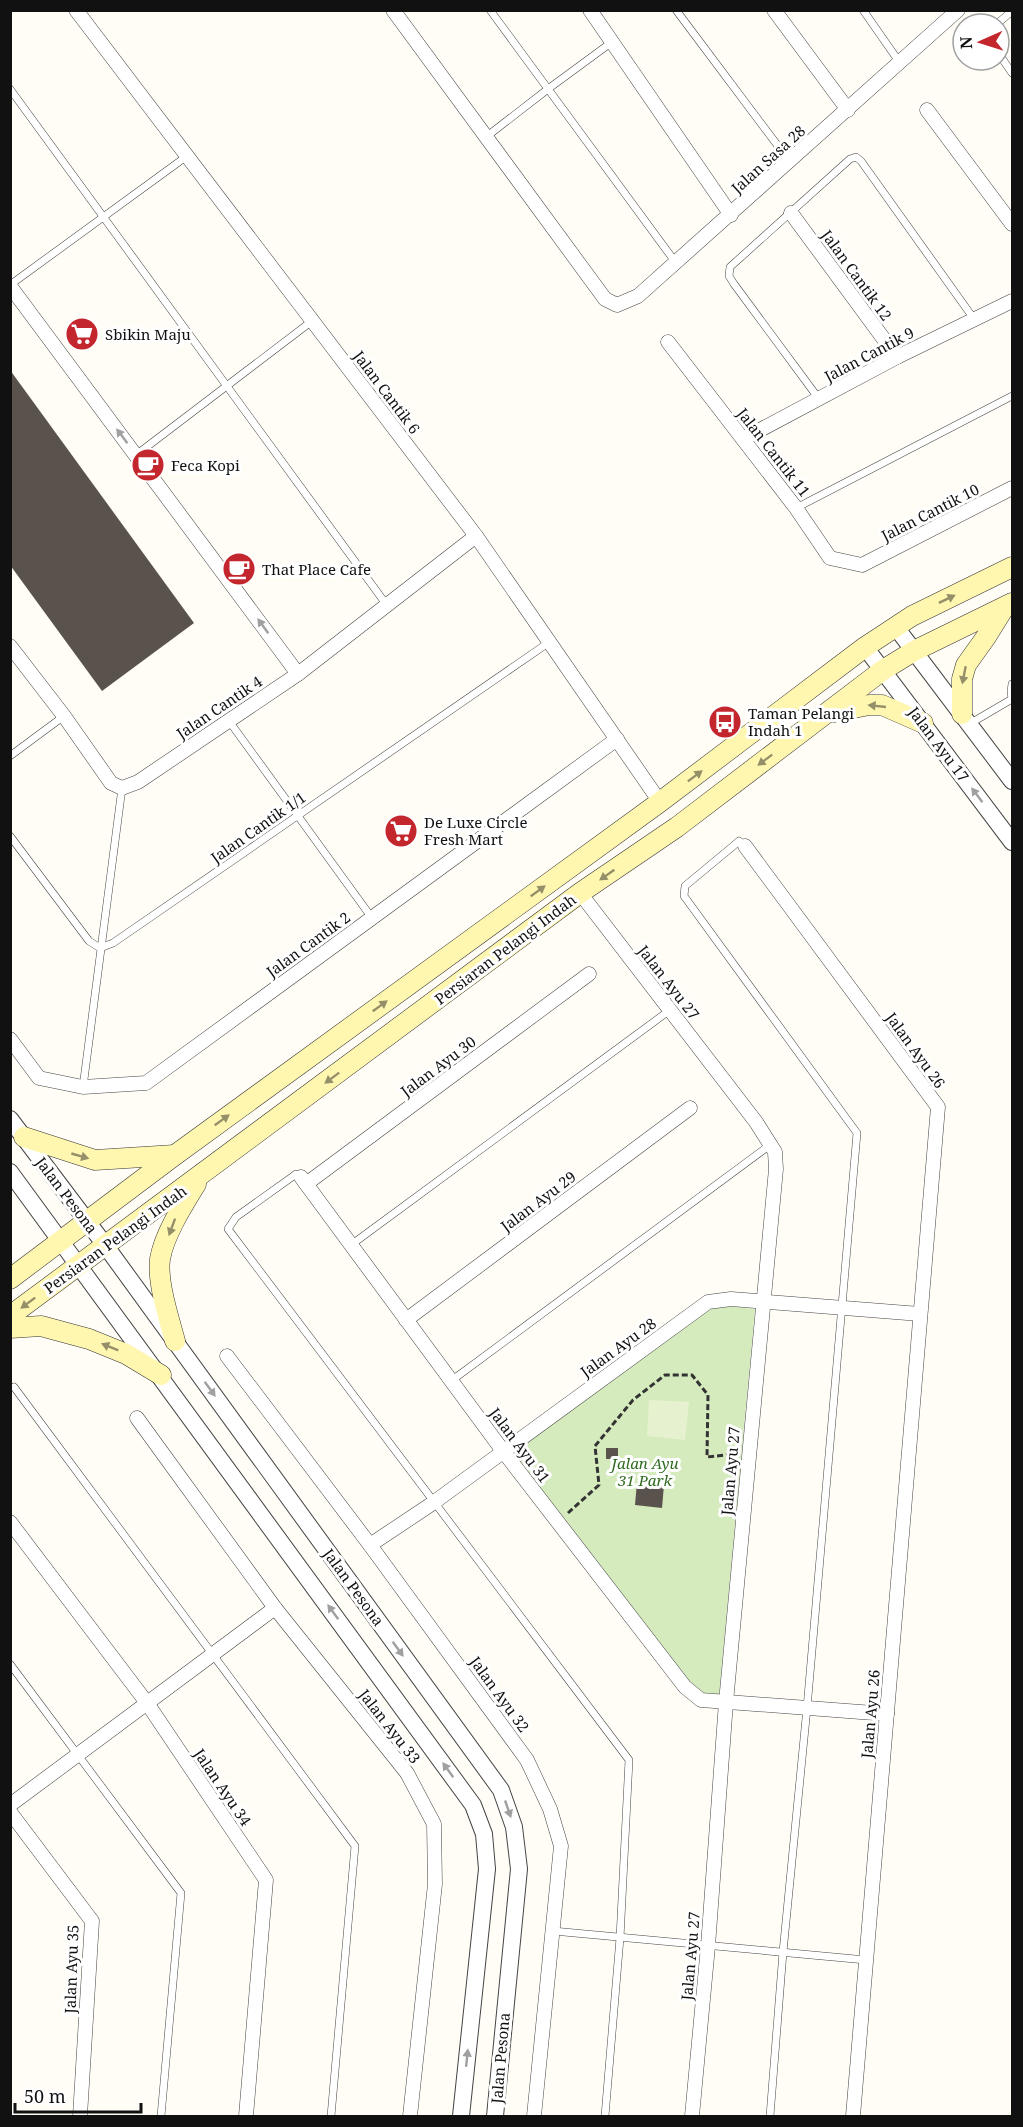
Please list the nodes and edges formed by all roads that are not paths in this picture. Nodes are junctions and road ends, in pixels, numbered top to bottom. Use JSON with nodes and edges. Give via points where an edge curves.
{"nodes":[{"id":1,"x":76,"y":10,"type":"edge"},
{"id":2,"x":393,"y":10,"type":"edge"},
{"id":3,"x":490,"y":10,"type":"edge"},
{"id":4,"x":590,"y":10,"type":"edge"},
{"id":5,"x":676,"y":10,"type":"edge"},
{"id":6,"x":774,"y":10,"type":"edge"},
{"id":7,"x":863,"y":10,"type":"edge"},
{"id":8,"x":956,"y":11,"type":"edge"},
{"id":9,"x":612,"y":42,"type":"junction"},
{"id":10,"x":900,"y":63,"type":"junction"},
{"id":11,"x":548,"y":88,"type":"junction"},
{"id":12,"x":10,"y":89,"type":"edge"},
{"id":13,"x":848,"y":110,"type":"junction"},
{"id":14,"x":927,"y":110,"type":"dead end"},
{"id":15,"x":486,"y":137,"type":"junction"},
{"id":16,"x":187,"y":156,"type":"junction"},
{"id":17,"x":790,"y":162,"type":"junction"},
{"id":18,"x":790,"y":213,"type":"junction"},
{"id":19,"x":732,"y":215,"type":"junction"},
{"id":20,"x":104,"y":217,"type":"junction"},
{"id":21,"x":1012,"y":224,"type":"edge"},
{"id":22,"x":676,"y":263,"type":"junction"},
{"id":23,"x":10,"y":285,"type":"edge"},
{"id":24,"x":1012,"y":301,"type":"edge"},
{"id":25,"x":974,"y":319,"type":"junction"},
{"id":26,"x":312,"y":321,"type":"junction"},
{"id":27,"x":668,"y":342,"type":"dead end"},
{"id":28,"x":897,"y":357,"type":"junction"},
{"id":29,"x":227,"y":386,"type":"junction"},
{"id":30,"x":1012,"y":396,"type":"edge"},
{"id":31,"x":819,"y":399,"type":"junction"},
{"id":32,"x":743,"y":439,"type":"junction"},
{"id":33,"x":136,"y":455,"type":"junction"},
{"id":34,"x":1012,"y":488,"type":"edge"},
{"id":35,"x":796,"y":508,"type":"junction"},
{"id":36,"x":476,"y":536,"type":"junction"},
{"id":37,"x":862,"y":565,"type":"joint"},
{"id":38,"x":1012,"y":567,"type":"edge"},
{"id":39,"x":386,"y":604,"type":"junction"},
{"id":40,"x":1008,"y":605,"type":"edge"},
{"id":41,"x":895,"y":626,"type":"junction"},
{"id":42,"x":548,"y":643,"type":"junction"},
{"id":43,"x":10,"y":646,"type":"edge"},
{"id":44,"x":865,"y":646,"type":"junction"},
{"id":45,"x":914,"y":651,"type":"junction"},
{"id":46,"x":883,"y":670,"type":"junction"},
{"id":47,"x":298,"y":674,"type":"junction"},
{"id":48,"x":1012,"y":684,"type":"edge"},
{"id":49,"x":1012,"y":699,"type":"edge"},
{"id":50,"x":829,"y":712,"type":"junction"},
{"id":51,"x":64,"y":716,"type":"junction"},
{"id":52,"x":966,"y":719,"type":"junction"},
{"id":53,"x":228,"y":720,"type":"junction"},
{"id":54,"x":923,"y":723,"type":"junction"},
{"id":55,"x":616,"y":739,"type":"junction"},
{"id":56,"x":10,"y":756,"type":"edge"},
{"id":57,"x":1012,"y":781,"type":"edge"},
{"id":58,"x":122,"y":788,"type":"junction"},
{"id":59,"x":660,"y":802,"type":"junction"},
{"id":60,"x":693,"y":815,"type":"junction"},
{"id":61,"x":298,"y":816,"type":"junction"},
{"id":62,"x":10,"y":836,"type":"edge"},
{"id":63,"x":1012,"y":842,"type":"edge"},
{"id":64,"x":745,"y":846,"type":"joint"},
{"id":65,"x":580,"y":893,"type":"junction"},
{"id":66,"x":372,"y":918,"type":"junction"},
{"id":67,"x":100,"y":948,"type":"junction"},
{"id":68,"x":589,"y":974,"type":"dead end"},
{"id":69,"x":670,"y":1010,"type":"junction"},
{"id":70,"x":10,"y":1039,"type":"edge"},
{"id":71,"x":83,"y":1088,"type":"junction"},
{"id":72,"x":690,"y":1108,"type":"dead end"},
{"id":73,"x":10,"y":1119,"type":"edge"},
{"id":74,"x":24,"y":1137,"type":"junction"},
{"id":75,"x":770,"y":1145,"type":"junction"},
{"id":76,"x":175,"y":1155,"type":"junction"},
{"id":77,"x":10,"y":1172,"type":"edge"},
{"id":78,"x":200,"y":1176,"type":"junction"},
{"id":79,"x":303,"y":1181,"type":"junction"},
{"id":80,"x":86,"y":1221,"type":"junction"},
{"id":81,"x":61,"y":1240,"type":"junction"},
{"id":82,"x":105,"y":1245,"type":"junction"},
{"id":83,"x":351,"y":1245,"type":"junction"},
{"id":84,"x":80,"y":1264,"type":"junction"},
{"id":85,"x":10,"y":1279,"type":"edge"},
{"id":86,"x":763,"y":1303,"type":"junction"},
{"id":87,"x":842,"y":1308,"type":"junction"},
{"id":88,"x":920,"y":1314,"type":"junction"},
{"id":89,"x":10,"y":1316,"type":"edge"},
{"id":90,"x":406,"y":1320,"type":"junction"},
{"id":91,"x":10,"y":1328,"type":"edge"},
{"id":92,"x":175,"y":1341,"type":"junction"},
{"id":93,"x":227,"y":1356,"type":"dead end"},
{"id":94,"x":161,"y":1375,"type":"junction"},
{"id":95,"x":451,"y":1381,"type":"junction"},
{"id":96,"x":14,"y":1387,"type":"dead end"},
{"id":97,"x":137,"y":1418,"type":"dead end"},
{"id":98,"x":503,"y":1451,"type":"junction"},
{"id":99,"x":433,"y":1503,"type":"junction"},
{"id":100,"x":10,"y":1522,"type":"edge"},
{"id":101,"x":370,"y":1545,"type":"junction"},
{"id":102,"x":275,"y":1608,"type":"junction"},
{"id":103,"x":213,"y":1654,"type":"junction"},
{"id":104,"x":10,"y":1664,"type":"edge"},
{"id":105,"x":726,"y":1702,"type":"junction"},
{"id":106,"x":147,"y":1703,"type":"junction"},
{"id":107,"x":807,"y":1708,"type":"junction"},
{"id":108,"x":887,"y":1714,"type":"junction"},
{"id":109,"x":78,"y":1755,"type":"junction"},
{"id":110,"x":10,"y":1805,"type":"edge"},
{"id":111,"x":10,"y":1812,"type":"edge"},
{"id":112,"x":554,"y":1931,"type":"junction"},
{"id":113,"x":620,"y":1938,"type":"junction"},
{"id":114,"x":708,"y":1946,"type":"junction"},
{"id":115,"x":783,"y":1952,"type":"junction"},
{"id":116,"x":866,"y":1960,"type":"junction"},
{"id":117,"x":80,"y":2116,"type":"edge"},
{"id":118,"x":161,"y":2116,"type":"edge"},
{"id":119,"x":246,"y":2116,"type":"edge"},
{"id":120,"x":331,"y":2116,"type":"edge"},
{"id":121,"x":410,"y":2116,"type":"edge"},
{"id":122,"x":461,"y":2116,"type":"edge"},
{"id":123,"x":495,"y":2116,"type":"edge"},
{"id":124,"x":534,"y":2116,"type":"edge"},
{"id":125,"x":605,"y":2116,"type":"edge"},
{"id":126,"x":692,"y":2116,"type":"edge"},
{"id":127,"x":770,"y":2116,"type":"edge"},
{"id":128,"x":853,"y":2116,"type":"edge"}],
"edges":[{"from":1,"to":16,"type":"street","name":"Jalan Cantik 6"},
{"from":2,"to":15,"type":"street"},
{"from":3,"to":11,"type":"lane"},
{"from":4,"to":9,"type":"street","name":"Jalan Sasa 28"},
{"from":5,"to":17,"type":"lane"},
{"from":6,"to":13,"type":"street"},
{"from":7,"to":10,"type":"lane"},
{"from":8,"to":10,"type":"street","name":"Jalan Sasa 28"},
{"from":9,"to":11,"type":"lane"},
{"from":9,"to":19,"type":"street","name":"Jalan Sasa 28"},
{"from":10,"to":13,"type":"street","name":"Jalan Sasa 28"},
{"from":11,"to":15,"type":"lane"},
{"from":11,"to":22,"type":"lane"},
{"from":12,"to":20,"type":"lane"},
{"from":13,"to":17,"type":"street","name":"Jalan Sasa 28"},
{"from":14,"to":21,"type":"street"},
{"from":15,"to":22,"type":"street","via":[[605,298],[616,305],[638,297]]},
{"from":16,"to":20,"type":"lane"},
{"from":16,"to":26,"type":"street","name":"Jalan Cantik 6"},
{"from":17,"to":19,"type":"street","name":"Jalan Sasa 28"},
{"from":18,"to":25,"type":"lane","via":[[856,156]]},
{"from":18,"to":28,"type":"street","name":"Jalan Cantik 12"},
{"from":18,"to":31,"type":"lane","via":[[730,267],[729,276]]},
{"from":19,"to":22,"type":"street"},
{"from":20,"to":23,"type":"lane"},
{"from":20,"to":29,"type":"lane"},
{"from":33,"to":23,"type":"street","one_way":true},
{"from":24,"to":25,"type":"street","name":"Jalan Cantik 9"},
{"from":25,"to":28,"type":"street","name":"Jalan Cantik 9"},
{"from":26,"to":29,"type":"lane"},
{"from":26,"to":36,"type":"street","name":"Jalan Cantik 6"},
{"from":27,"to":32,"type":"street","name":"Jalan Cantik 11"},
{"from":28,"to":31,"type":"street","name":"Jalan Cantik 9"},
{"from":29,"to":33,"type":"lane"},
{"from":29,"to":39,"type":"lane"},
{"from":30,"to":35,"type":"lane"},
{"from":31,"to":32,"type":"street","name":"Jalan Cantik 9"},
{"from":32,"to":35,"type":"street","name":"Jalan Cantik 11"},
{"from":47,"to":33,"type":"street","one_way":true},
{"from":34,"to":37,"type":"street","name":"Jalan Cantik 10"},
{"from":35,"to":37,"type":"street","name":"Jalan Cantik 11","via":[[830,558]]},
{"from":36,"to":39,"type":"street","name":"Jalan Cantik 4"},
{"from":36,"to":42,"type":"street","name":"Jalan Cantik 6"},
{"from":41,"to":38,"type":"main road","name":"Persiaran Pelangi Indah","one_way":true},
{"from":39,"to":47,"type":"street","name":"Jalan Cantik 4"},
{"from":40,"to":45,"type":"main road","name":"Persiaran Pelangi Indah"},
{"from":40,"to":52,"type":"main road","one_way":true,"via":[[966,665],[962,679]]},
{"from":41,"to":44,"type":"main road","name":"Persiaran Pelangi Indah"},
{"from":41,"to":45,"type":"street"},
{"from":42,"to":55,"type":"street","name":"Jalan Cantik 6"},
{"from":42,"to":61,"type":"lane","name":"Jalan Cantik 1/1"},
{"from":43,"to":51,"type":"street"},
{"from":44,"to":46,"type":"street","name":"Jalan Ayu 17"},
{"from":59,"to":44,"type":"main road","name":"Persiaran Pelangi Indah","one_way":true},
{"from":45,"to":46,"type":"main road","name":"Persiaran Pelangi Indah"},
{"from":45,"to":52,"type":"street"},
{"from":46,"to":50,"type":"main road","name":"Persiaran Pelangi Indah"},
{"from":46,"to":54,"type":"street","name":"Jalan Ayu 17"},
{"from":47,"to":53,"type":"street","name":"Jalan Cantik 4"},
{"from":48,"to":49,"type":"lane"},
{"from":49,"to":52,"type":"lane"},
{"from":54,"to":50,"type":"main road","one_way":true,"via":[[882,705]]},
{"from":50,"to":60,"type":"main road","name":"Persiaran Pelangi Indah","one_way":true},
{"from":51,"to":56,"type":"lane"},
{"from":51,"to":58,"type":"street","via":[[111,783]]},
{"from":52,"to":57,"type":"street"},
{"from":53,"to":58,"type":"street","name":"Jalan Cantik 4","via":[[138,782]]},
{"from":53,"to":61,"type":"lane"},
{"from":63,"to":54,"type":"street","name":"Jalan Ayu 17","one_way":true},
{"from":55,"to":59,"type":"street","name":"Jalan Cantik 6"},
{"from":55,"to":66,"type":"street","name":"Jalan Cantik 2"},
{"from":58,"to":67,"type":"lane"},
{"from":59,"to":60,"type":"main road","via":[[668,814]]},
{"from":76,"to":59,"type":"main road","name":"Persiaran Pelangi Indah","one_way":true},
{"from":60,"to":65,"type":"main road","name":"Persiaran Pelangi Indah","one_way":true},
{"from":61,"to":66,"type":"lane"},
{"from":61,"to":67,"type":"lane","name":"Jalan Cantik 1/1","via":[[113,943]]},
{"from":62,"to":67,"type":"lane","via":[[88,941]]},
{"from":64,"to":87,"type":"lane","via":[[739,841],[685,886],[684,896],[857,1133]]},
{"from":64,"to":88,"type":"street","name":"Jalan Ayu 26","via":[[938,1107]]},
{"from":65,"to":69,"type":"street","name":"Jalan Ayu 27"},
{"from":65,"to":78,"type":"main road","name":"Persiaran Pelangi Indah","one_way":true},
{"from":66,"to":71,"type":"street","name":"Jalan Cantik 2","via":[[146,1083]]},
{"from":67,"to":71,"type":"lane"},
{"from":68,"to":79,"type":"street","name":"Jalan Ayu 30"},
{"from":69,"to":75,"type":"street","name":"Jalan Ayu 27"},
{"from":69,"to":83,"type":"lane"},
{"from":70,"to":71,"type":"street","name":"Jalan Cantik 2","via":[[39,1078]]},
{"from":72,"to":90,"type":"street","name":"Jalan Ayu 29"},
{"from":73,"to":74,"type":"street","name":"Jalan Pesona"},
{"from":74,"to":76,"type":"main road","one_way":true,"via":[[95,1160]]},
{"from":74,"to":80,"type":"street","name":"Jalan Pesona"},
{"from":75,"to":86,"type":"street","name":"Jalan Ayu 27","via":[[775,1152],[776,1169]]},
{"from":75,"to":95,"type":"lane"},
{"from":76,"to":80,"type":"main road","name":"Persiaran Pelangi Indah"},
{"from":77,"to":81,"type":"street","name":"Jalan Pesona"},
{"from":78,"to":82,"type":"main road","name":"Persiaran Pelangi Indah"},
{"from":78,"to":92,"type":"main road","one_way":true,"via":[[174,1219],[160,1260],[163,1293]]},
{"from":79,"to":83,"type":"street","name":"Jalan Ayu 31"},
{"from":79,"to":99,"type":"lane","via":[[296,1174],[236,1217],[228,1229]]},
{"from":80,"to":81,"type":"main road","name":"Persiaran Pelangi Indah"},
{"from":80,"to":82,"type":"street","name":"Jalan Pesona"},
{"from":81,"to":84,"type":"street","name":"Jalan Pesona"},
{"from":81,"to":85,"type":"main road","name":"Persiaran Pelangi Indah"},
{"from":82,"to":84,"type":"main road","name":"Persiaran Pelangi Indah"},
{"from":82,"to":92,"type":"street","name":"Jalan Pesona"},
{"from":83,"to":90,"type":"street","name":"Jalan Ayu 31"},
{"from":84,"to":89,"type":"main road","name":"Persiaran Pelangi Indah","one_way":true},
{"from":84,"to":94,"type":"street","name":"Jalan Pesona"},
{"from":86,"to":87,"type":"street"},
{"from":86,"to":98,"type":"street","name":"Jalan Ayu 28","via":[[731,1299],[708,1302]]},
{"from":86,"to":105,"type":"street","name":"Jalan Ayu 27"},
{"from":87,"to":88,"type":"street"},
{"from":87,"to":107,"type":"lane"},
{"from":88,"to":108,"type":"street","name":"Jalan Ayu 26"},
{"from":90,"to":95,"type":"street","name":"Jalan Ayu 31"},
{"from":94,"to":91,"type":"main road","one_way":true,"via":[[126,1354],[88,1339],[41,1326]]},
{"from":92,"to":123,"type":"street","name":"Jalan Pesona","one_way":true,"via":[[501,1790],[514,1827],[519,1869]]},
{"from":93,"to":101,"type":"street","name":"Jalan Ayu 32"},
{"from":122,"to":94,"type":"street","name":"Jalan Pesona","one_way":true,"via":[[487,1869],[484,1834],[473,1805]]},
{"from":95,"to":98,"type":"street","name":"Jalan Ayu 31"},
{"from":96,"to":103,"type":"lane"},
{"from":97,"to":102,"type":"street","name":"Jalan Ayu 33"},
{"from":98,"to":99,"type":"street","name":"Jalan Ayu 28"},
{"from":98,"to":105,"type":"street","name":"Jalan Ayu 31","via":[[685,1687],[701,1700]]},
{"from":99,"to":101,"type":"street","name":"Jalan Ayu 28"},
{"from":99,"to":113,"type":"lane","via":[[629,1760]]},
{"from":100,"to":106,"type":"street","name":"Jalan Ayu 34"},
{"from":101,"to":112,"type":"street","name":"Jalan Ayu 32","via":[[527,1760],[550,1809],[561,1846]]},
{"from":102,"to":103,"type":"street"},
{"from":102,"to":121,"type":"street","name":"Jalan Ayu 33","via":[[407,1773],[434,1824],[435,1884]]},
{"from":103,"to":106,"type":"street"},
{"from":103,"to":120,"type":"lane","via":[[355,1845]]},
{"from":104,"to":109,"type":"lane"},
{"from":105,"to":107,"type":"street","name":"Jalan Ayu 31"},
{"from":105,"to":114,"type":"street","name":"Jalan Ayu 27"},
{"from":106,"to":109,"type":"street"},
{"from":106,"to":119,"type":"street","name":"Jalan Ayu 34","via":[[266,1880]]},
{"from":107,"to":108,"type":"street","name":"Jalan Ayu 31"},
{"from":107,"to":115,"type":"lane"},
{"from":108,"to":116,"type":"street","name":"Jalan Ayu 26"},
{"from":109,"to":110,"type":"street"},
{"from":109,"to":118,"type":"lane","via":[[181,1893]]},
{"from":111,"to":117,"type":"street","name":"Jalan Ayu 35","via":[[92,1921]]},
{"from":112,"to":113,"type":"lane"},
{"from":112,"to":124,"type":"street","name":"Jalan Ayu 32"},
{"from":113,"to":114,"type":"lane"},
{"from":113,"to":125,"type":"lane"},
{"from":114,"to":115,"type":"lane"},
{"from":114,"to":126,"type":"street","name":"Jalan Ayu 27"},
{"from":115,"to":116,"type":"lane"},
{"from":115,"to":127,"type":"lane"},
{"from":116,"to":128,"type":"street","name":"Jalan Ayu 26"}]}
